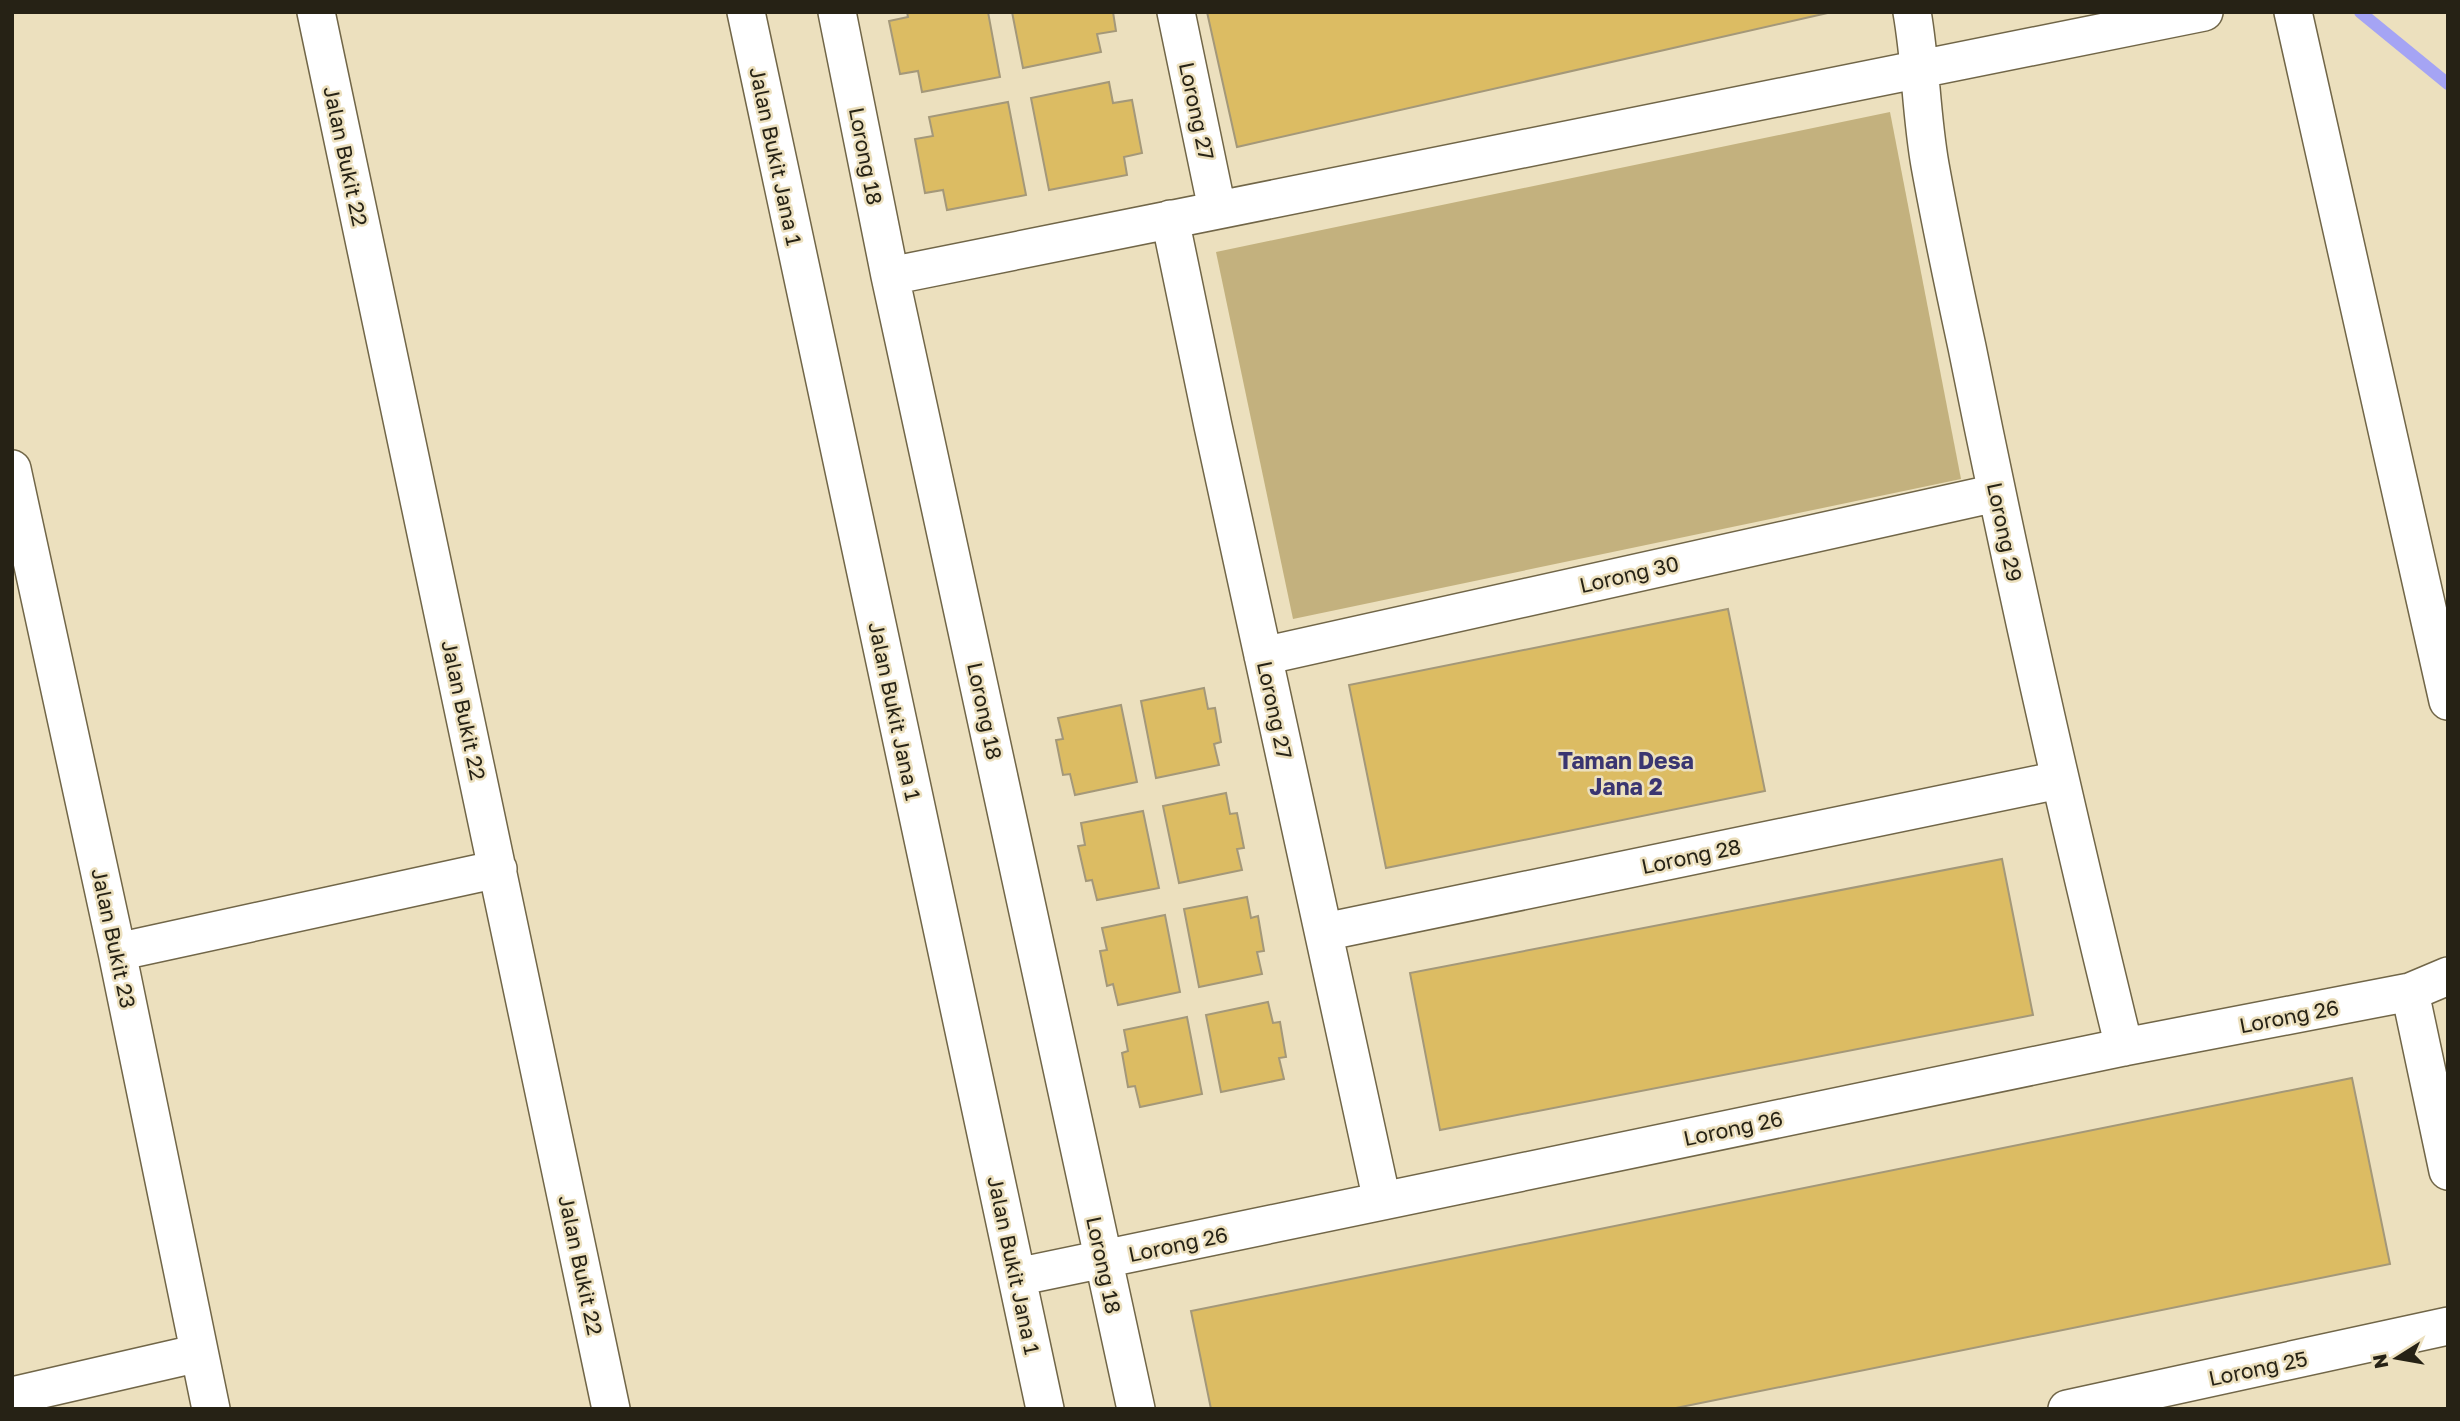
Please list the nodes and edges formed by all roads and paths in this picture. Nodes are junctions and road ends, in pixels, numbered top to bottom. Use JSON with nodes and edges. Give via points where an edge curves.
{"nodes":[{"id":1,"x":316,"y":12,"type":"edge"},
{"id":2,"x":746,"y":12,"type":"edge"},
{"id":3,"x":837,"y":12,"type":"edge"},
{"id":4,"x":1176,"y":12,"type":"edge"},
{"id":5,"x":1912,"y":12,"type":"edge"},
{"id":6,"x":2204,"y":12,"type":"edge"},
{"id":7,"x":2293,"y":12,"type":"edge"},
{"id":8,"x":1921,"y":68,"type":"junction"},
{"id":9,"x":1217,"y":209,"type":"junction"},
{"id":10,"x":1170,"y":219,"type":"junction"},
{"id":11,"x":890,"y":276,"type":"junction"},
{"id":12,"x":12,"y":469,"type":"edge"},
{"id":13,"x":1996,"y":493,"type":"junction"},
{"id":14,"x":25,"y":598,"type":"edge"},
{"id":15,"x":1263,"y":656,"type":"junction"},
{"id":16,"x":2448,"y":701,"type":"edge"},
{"id":17,"x":2059,"y":780,"type":"junction"},
{"id":18,"x":498,"y":869,"type":"junction"},
{"id":19,"x":1324,"y":932,"type":"junction"},
{"id":20,"x":117,"y":952,"type":"junction"},
{"id":21,"x":2448,"y":976,"type":"edge"},
{"id":22,"x":2410,"y":992,"type":"junction"},
{"id":23,"x":2124,"y":1047,"type":"junction"},
{"id":24,"x":2448,"y":1171,"type":"edge"},
{"id":25,"x":1382,"y":1201,"type":"junction"},
{"id":26,"x":1103,"y":1260,"type":"junction"},
{"id":27,"x":1017,"y":1277,"type":"junction"},
{"id":28,"x":2448,"y":1326,"type":"edge"},
{"id":29,"x":199,"y":1353,"type":"junction"},
{"id":30,"x":2194,"y":1395,"type":"edge"},
{"id":31,"x":12,"y":1396,"type":"edge"},
{"id":32,"x":211,"y":1409,"type":"edge"},
{"id":33,"x":611,"y":1409,"type":"edge"},
{"id":34,"x":1045,"y":1409,"type":"edge"},
{"id":35,"x":1136,"y":1409,"type":"edge"},
{"id":36,"x":2067,"y":1409,"type":"edge"}],
"edges":[{"from":1,"to":18,"type":"street","name":"Jalan Bukit 22"},
{"from":2,"to":27,"type":"street","name":"Jalan Bukit Jana 1"},
{"from":3,"to":11,"type":"street","name":"Lorong 18"},
{"from":4,"to":9,"type":"street","name":"Lorong 27"},
{"from":5,"to":8,"type":"street","name":"Lorong 29"},
{"from":6,"to":8,"type":"street"},
{"from":7,"to":16,"type":"street"},
{"from":8,"to":9,"type":"street"},
{"from":8,"to":13,"type":"street","name":"Lorong 29","via":[[1930,163]]},
{"from":9,"to":10,"type":"street"},
{"from":10,"to":11,"type":"street"},
{"from":10,"to":15,"type":"street","name":"Lorong 27"},
{"from":11,"to":26,"type":"street","name":"Lorong 18"},
{"from":12,"to":14,"type":"street","name":"Jalan Bukit 23"},
{"from":13,"to":15,"type":"street","name":"Lorong 30"},
{"from":13,"to":17,"type":"street","name":"Lorong 29"},
{"from":14,"to":20,"type":"street","name":"Jalan Bukit 23"},
{"from":15,"to":19,"type":"street","name":"Lorong 27"},
{"from":17,"to":19,"type":"street","name":"Lorong 28"},
{"from":17,"to":23,"type":"street","name":"Lorong 29"},
{"from":18,"to":20,"type":"street"},
{"from":18,"to":33,"type":"street","name":"Jalan Bukit 22"},
{"from":19,"to":25,"type":"street","name":"Lorong 27"},
{"from":20,"to":29,"type":"street","name":"Jalan Bukit 23"},
{"from":21,"to":22,"type":"street","name":"Lorong 26"},
{"from":22,"to":23,"type":"street","name":"Lorong 26"},
{"from":22,"to":24,"type":"street"},
{"from":23,"to":25,"type":"street","name":"Lorong 26"},
{"from":25,"to":26,"type":"street","name":"Lorong 26"},
{"from":26,"to":27,"type":"street","name":"Lorong 26"},
{"from":26,"to":35,"type":"street","name":"Lorong 18"},
{"from":27,"to":34,"type":"street","name":"Jalan Bukit Jana 1"},
{"from":28,"to":30,"type":"street","name":"Lorong 25"},
{"from":29,"to":31,"type":"street"},
{"from":29,"to":32,"type":"street","name":"Jalan Bukit 23"},
{"from":30,"to":36,"type":"street","name":"Lorong 25"}]}
